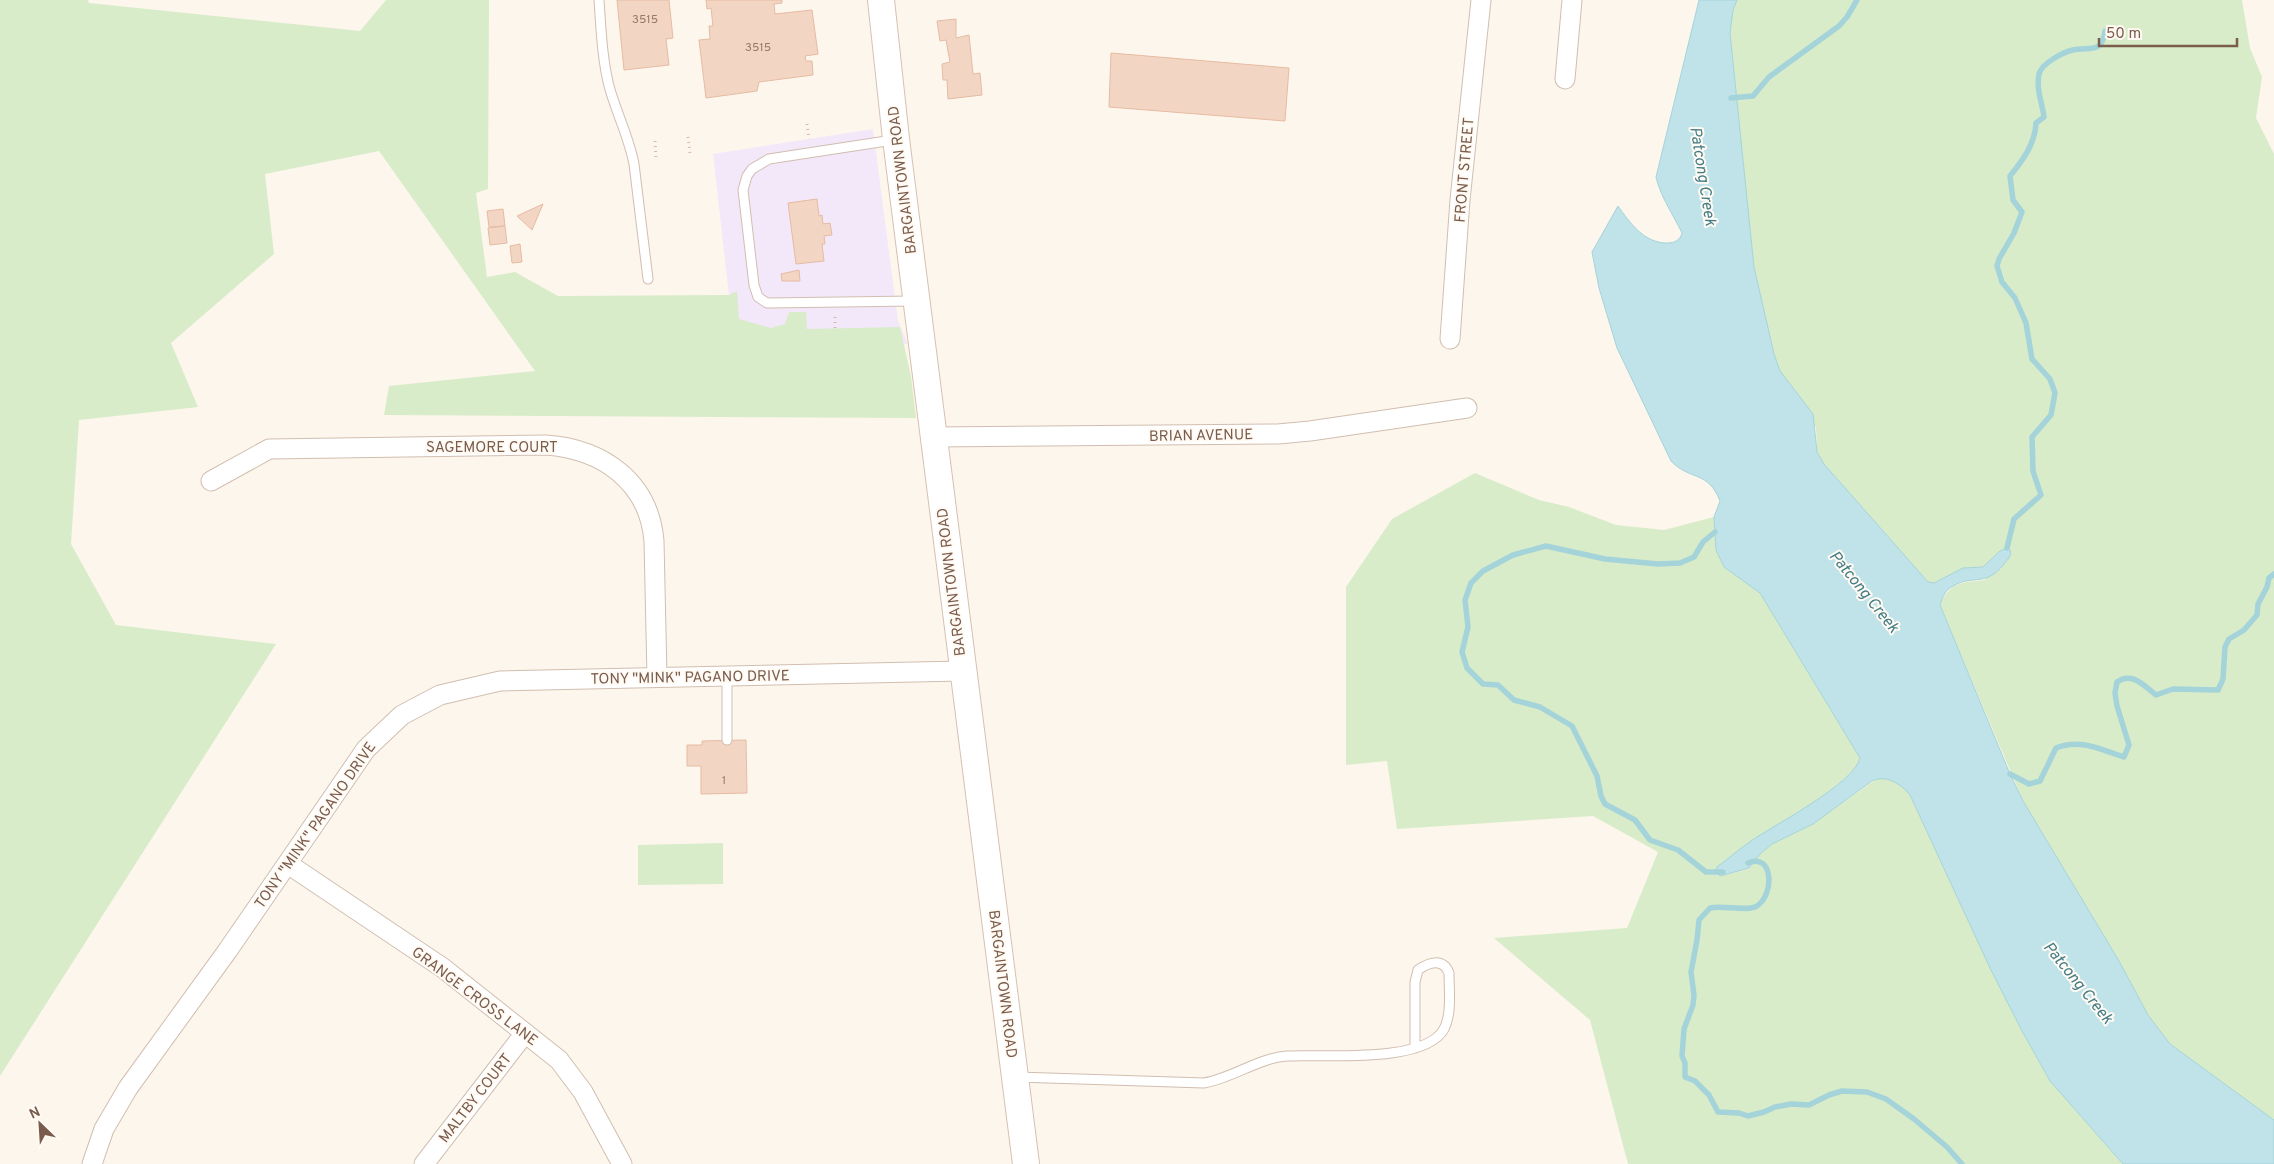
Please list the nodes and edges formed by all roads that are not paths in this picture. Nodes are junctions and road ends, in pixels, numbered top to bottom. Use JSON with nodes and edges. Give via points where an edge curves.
{"nodes":[{"id":1,"x":599,"y":0,"type":"edge"},
{"id":2,"x":881,"y":0,"type":"edge"},
{"id":3,"x":1481,"y":0,"type":"edge"},
{"id":4,"x":1572,"y":0,"type":"edge"},
{"id":5,"x":1565,"y":80,"type":"dead end"},
{"id":6,"x":896,"y":139,"type":"junction"},
{"id":7,"x":648,"y":279,"type":"dead end"},
{"id":8,"x":916,"y":301,"type":"junction"},
{"id":9,"x":1450,"y":339,"type":"dead end"},
{"id":10,"x":1468,"y":408,"type":"dead end"},
{"id":11,"x":933,"y":437,"type":"junction"},
{"id":12,"x":211,"y":481,"type":"dead end"},
{"id":13,"x":962,"y":671,"type":"junction"},
{"id":14,"x":728,"y":676,"type":"junction"},
{"id":15,"x":657,"y":677,"type":"junction"},
{"id":16,"x":728,"y":740,"type":"dead end"},
{"id":17,"x":288,"y":864,"type":"junction"},
{"id":18,"x":526,"y":1033,"type":"junction"},
{"id":19,"x":1415,"y":1048,"type":"junction"},
{"id":20,"x":1015,"y":1077,"type":"junction"},
{"id":21,"x":92,"y":1164,"type":"edge"},
{"id":22,"x":424,"y":1164,"type":"edge"},
{"id":23,"x":622,"y":1164,"type":"edge"},
{"id":24,"x":1026,"y":1164,"type":"edge"}],
"edges":[{"from":1,"to":7,"type":"lane","via":[[606,76],[631,148]]},
{"from":2,"to":6,"type":"main road","name":"BARGAINTOWN ROAD"},
{"from":3,"to":9,"type":"street","name":"FRONT STREET","via":[[1460,200]]},
{"from":4,"to":5,"type":"street"},
{"from":6,"to":8,"type":"main road","name":"BARGAINTOWN ROAD"},
{"from":6,"to":8,"type":"lane","via":[[778,157],[752,170],[743,190],[754,285],[758,297],[769,304]]},
{"from":8,"to":11,"type":"main road","name":"BARGAINTOWN ROAD"},
{"from":10,"to":11,"type":"street","name":"BRIAN AVENUE","via":[[1278,434]]},
{"from":11,"to":13,"type":"main road","name":"BARGAINTOWN ROAD"},
{"from":12,"to":15,"type":"street","name":"SAGEMORE COURT","via":[[270,449],[546,445],[596,457],[615,468],[629,482],[644,504],[651,522]]},
{"from":13,"to":14,"type":"street","name":"TONY \"MINK\" PAGANO DRIVE"},
{"from":13,"to":20,"type":"main road","name":"BARGAINTOWN ROAD"},
{"from":14,"to":15,"type":"street","name":"TONY \"MINK\" PAGANO DRIVE"},
{"from":14,"to":16,"type":"lane"},
{"from":15,"to":17,"type":"street","name":"TONY \"MINK\" PAGANO DRIVE","via":[[500,681],[440,695],[402,715],[366,749]]},
{"from":17,"to":18,"type":"street","name":"GRANGE CROSS LANE","via":[[443,968]]},
{"from":17,"to":21,"type":"street","name":"TONY \"MINK\" PAGANO DRIVE","via":[[128,1088],[104,1129]]},
{"from":18,"to":22,"type":"street","name":"MALTBY COURT"},
{"from":18,"to":23,"type":"street","name":"GRANGE CROSS LANE","via":[[559,1060],[583,1092]]},
{"from":19,"to":19,"type":"lane","via":[[1443,1032],[1448,1020],[1449,973],[1442,963],[1433,962],[1418,970],[1415,982]]},
{"from":19,"to":20,"type":"lane","via":[[1391,1054],[1285,1056],[1221,1080],[1204,1083]]},
{"from":20,"to":24,"type":"main road","name":"BARGAINTOWN ROAD"}]}
